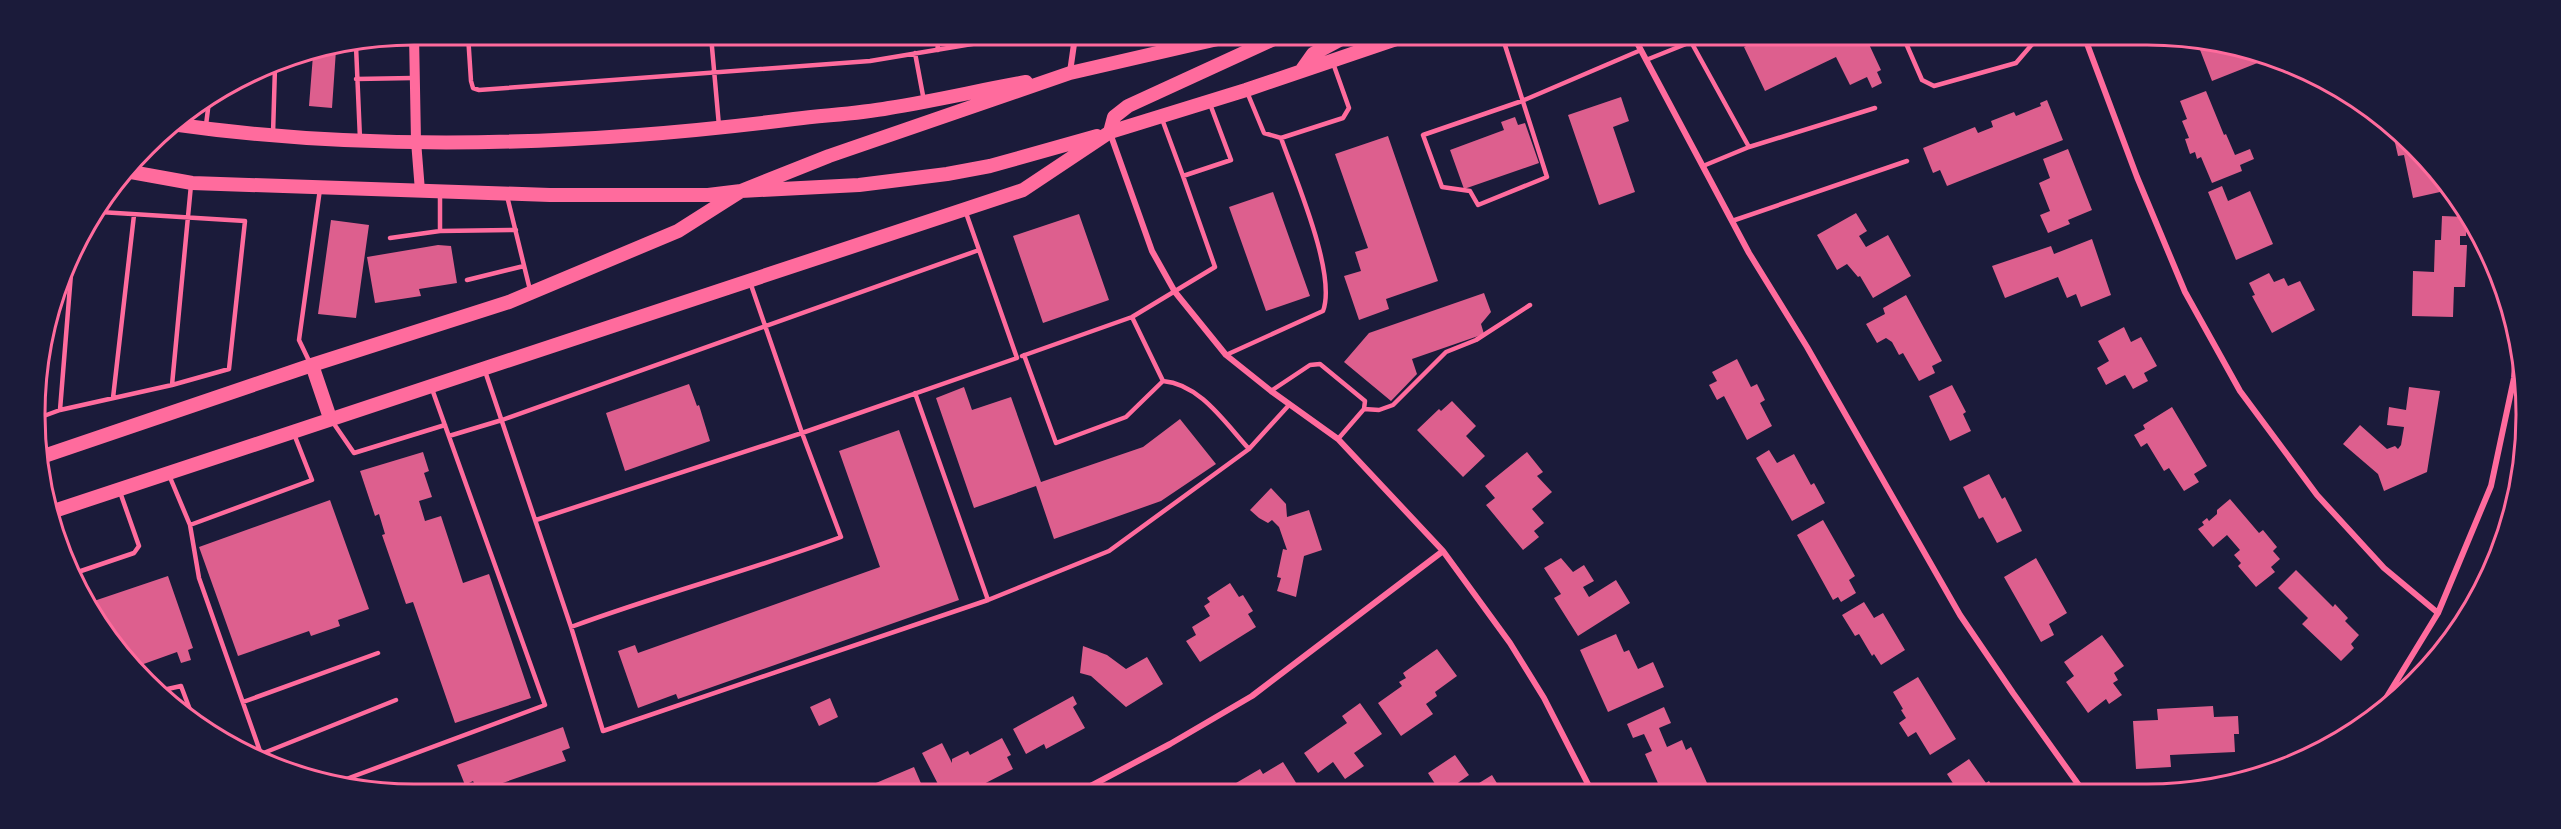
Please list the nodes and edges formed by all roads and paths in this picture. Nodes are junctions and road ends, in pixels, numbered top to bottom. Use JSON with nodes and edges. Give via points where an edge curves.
{"nodes":[{"id":1,"x":414,"y":45,"type":"edge"},
{"id":2,"x":469,"y":45,"type":"edge"},
{"id":3,"x":712,"y":45,"type":"edge"},
{"id":4,"x":938,"y":45,"type":"edge"},
{"id":5,"x":967,"y":45,"type":"edge"},
{"id":6,"x":1073,"y":45,"type":"edge"},
{"id":7,"x":1192,"y":45,"type":"edge"},
{"id":8,"x":1261,"y":45,"type":"edge"},
{"id":9,"x":1330,"y":45,"type":"edge"},
{"id":10,"x":1378,"y":45,"type":"edge"},
{"id":11,"x":1505,"y":45,"type":"edge"},
{"id":12,"x":1638,"y":45,"type":"edge"},
{"id":13,"x":1681,"y":45,"type":"edge"},
{"id":14,"x":1692,"y":45,"type":"edge"},
{"id":15,"x":1907,"y":45,"type":"edge"},
{"id":16,"x":2032,"y":45,"type":"edge"},
{"id":17,"x":2088,"y":45,"type":"edge"},
{"id":18,"x":356,"y":50,"type":"edge"},
{"id":19,"x":938,"y":50,"type":"junction"},
{"id":20,"x":1641,"y":50,"type":"junction"},
{"id":21,"x":915,"y":53,"type":"junction"},
{"id":22,"x":1332,"y":60,"type":"junction"},
{"id":23,"x":1646,"y":60,"type":"junction"},
{"id":24,"x":1301,"y":71,"type":"junction"},
{"id":25,"x":274,"y":73,"type":"edge"},
{"id":26,"x":714,"y":73,"type":"junction"},
{"id":27,"x":1070,"y":73,"type":"junction"},
{"id":28,"x":415,"y":78,"type":"junction"},
{"id":29,"x":356,"y":79,"type":"junction"},
{"id":30,"x":1246,"y":90,"type":"junction"},
{"id":31,"x":924,"y":101,"type":"junction"},
{"id":32,"x":1522,"y":101,"type":"junction"},
{"id":33,"x":1209,"y":102,"type":"junction"},
{"id":34,"x":208,"y":108,"type":"edge"},
{"id":35,"x":1875,"y":108,"type":"dead end"},
{"id":36,"x":1161,"y":117,"type":"junction"},
{"id":37,"x":185,"y":126,"type":"edge"},
{"id":38,"x":206,"y":128,"type":"junction"},
{"id":39,"x":719,"y":128,"type":"junction"},
{"id":40,"x":1110,"y":132,"type":"junction"},
{"id":41,"x":273,"y":136,"type":"junction"},
{"id":42,"x":1281,"y":138,"type":"junction"},
{"id":43,"x":360,"y":141,"type":"junction"},
{"id":44,"x":416,"y":141,"type":"junction"},
{"id":45,"x":1749,"y":147,"type":"junction"},
{"id":46,"x":1906,"y":161,"type":"dead end"},
{"id":47,"x":1703,"y":166,"type":"junction"},
{"id":48,"x":135,"y":173,"type":"edge"},
{"id":49,"x":1183,"y":176,"type":"junction"},
{"id":50,"x":192,"y":183,"type":"junction"},
{"id":51,"x":320,"y":187,"type":"junction"},
{"id":52,"x":420,"y":191,"type":"junction"},
{"id":53,"x":741,"y":191,"type":"junction"},
{"id":54,"x":440,"y":192,"type":"junction"},
{"id":55,"x":507,"y":194,"type":"junction"},
{"id":56,"x":964,"y":210,"type":"junction"},
{"id":57,"x":105,"y":212,"type":"edge"},
{"id":58,"x":134,"y":215,"type":"junction"},
{"id":59,"x":188,"y":219,"type":"junction"},
{"id":60,"x":1732,"y":220,"type":"junction"},
{"id":61,"x":516,"y":230,"type":"junction"},
{"id":62,"x":440,"y":231,"type":"junction"},
{"id":63,"x":390,"y":238,"type":"dead end"},
{"id":64,"x":979,"y":250,"type":"junction"},
{"id":65,"x":524,"y":266,"type":"junction"},
{"id":66,"x":70,"y":280,"type":"edge"},
{"id":67,"x":467,"y":280,"type":"dead end"},
{"id":68,"x":750,"y":282,"type":"junction"},
{"id":69,"x":1175,"y":292,"type":"junction"},
{"id":70,"x":531,"y":293,"type":"junction"},
{"id":71,"x":1530,"y":305,"type":"dead end"},
{"id":72,"x":1132,"y":317,"type":"junction"},
{"id":73,"x":765,"y":325,"type":"junction"},
{"id":74,"x":1024,"y":355,"type":"junction"},
{"id":75,"x":1226,"y":355,"type":"junction"},
{"id":76,"x":1017,"y":358,"type":"junction"},
{"id":77,"x":312,"y":365,"type":"junction"},
{"id":78,"x":484,"y":368,"type":"junction"},
{"id":79,"x":1163,"y":381,"type":"junction"},
{"id":80,"x":2514,"y":384,"type":"edge"},
{"id":81,"x":172,"y":385,"type":"junction"},
{"id":82,"x":431,"y":386,"type":"junction"},
{"id":83,"x":1271,"y":392,"type":"junction"},
{"id":84,"x":915,"y":393,"type":"junction"},
{"id":85,"x":114,"y":398,"type":"junction"},
{"id":86,"x":1289,"y":405,"type":"junction"},
{"id":87,"x":1364,"y":409,"type":"junction"},
{"id":88,"x":60,"y":410,"type":"junction"},
{"id":89,"x":45,"y":416,"type":"edge"},
{"id":90,"x":330,"y":418,"type":"junction"},
{"id":91,"x":502,"y":420,"type":"junction"},
{"id":92,"x":445,"y":425,"type":"junction"},
{"id":93,"x":293,"y":431,"type":"junction"},
{"id":94,"x":802,"y":433,"type":"junction"},
{"id":95,"x":449,"y":436,"type":"junction"},
{"id":96,"x":1338,"y":439,"type":"junction"},
{"id":97,"x":1249,"y":449,"type":"junction"},
{"id":98,"x":47,"y":455,"type":"edge"},
{"id":99,"x":168,"y":473,"type":"junction"},
{"id":100,"x":119,"y":489,"type":"junction"},
{"id":101,"x":58,"y":510,"type":"edge"},
{"id":102,"x":536,"y":520,"type":"junction"},
{"id":103,"x":190,"y":525,"type":"junction"},
{"id":104,"x":1443,"y":551,"type":"junction"},
{"id":105,"x":80,"y":571,"type":"edge"},
{"id":106,"x":988,"y":600,"type":"junction"},
{"id":107,"x":2438,"y":613,"type":"junction"},
{"id":108,"x":571,"y":627,"type":"junction"},
{"id":109,"x":378,"y":653,"type":"dead end"},
{"id":110,"x":168,"y":689,"type":"edge"},
{"id":111,"x":2390,"y":692,"type":"edge"},
{"id":112,"x":396,"y":700,"type":"dead end"},
{"id":113,"x":243,"y":702,"type":"junction"},
{"id":114,"x":189,"y":707,"type":"edge"},
{"id":115,"x":260,"y":750,"type":"edge"},
{"id":116,"x":265,"y":752,"type":"edge"},
{"id":117,"x":349,"y":778,"type":"edge"},
{"id":118,"x":1094,"y":784,"type":"edge"},
{"id":119,"x":1588,"y":784,"type":"edge"},
{"id":120,"x":2078,"y":784,"type":"edge"}],
"edges":[{"from":1,"to":28,"type":"street"},
{"from":2,"to":26,"type":"lane","via":[[471,81],[473,88],[479,90]]},
{"from":3,"to":26,"type":"lane"},
{"from":4,"to":19,"type":"lane"},
{"from":5,"to":19,"type":"lane"},
{"from":6,"to":27,"type":"street"},
{"from":7,"to":27,"type":"main road"},
{"from":8,"to":40,"type":"main road","via":[[1128,106],[1113,117]]},
{"from":9,"to":24,"type":"main road","via":[[1313,54]]},
{"from":10,"to":22,"type":"main road"},
{"from":11,"to":32,"type":"lane"},
{"from":12,"to":20,"type":"street"},
{"from":13,"to":23,"type":"lane"},
{"from":14,"to":45,"type":"lane"},
{"from":15,"to":16,"type":"lane","via":[[1922,80],[1934,86],[2016,63]]},
{"from":17,"to":107,"type":"street","via":[[2185,292],[2240,391],[2317,495],[2384,567]]},
{"from":18,"to":29,"type":"lane"},
{"from":19,"to":21,"type":"lane"},
{"from":20,"to":23,"type":"street"},
{"from":20,"to":32,"type":"lane"},
{"from":21,"to":26,"type":"lane","via":[[870,61]]},
{"from":21,"to":31,"type":"lane"},
{"from":22,"to":24,"type":"main road"},
{"from":22,"to":42,"type":"lane","via":[[1349,108],[1343,118]]},
{"from":23,"to":47,"type":"street"},
{"from":24,"to":30,"type":"main road"},
{"from":25,"to":41,"type":"lane"},
{"from":26,"to":39,"type":"lane"},
{"from":27,"to":31,"type":"main road"},
{"from":27,"to":53,"type":"main road","via":[[829,156]]},
{"from":28,"to":29,"type":"lane"},
{"from":28,"to":44,"type":"street"},
{"from":29,"to":43,"type":"lane"},
{"from":30,"to":33,"type":"main road"},
{"from":30,"to":42,"type":"lane","via":[[1264,133]]},
{"from":31,"to":39,"type":"main road","via":[[887,109]]},
{"from":32,"to":32,"type":"lane","via":[[1547,177],[1478,205],[1470,191],[1442,187],[1423,135]]},
{"from":33,"to":36,"type":"main road"},
{"from":33,"to":49,"type":"lane","via":[[1232,160]]},
{"from":34,"to":38,"type":"lane"},
{"from":35,"to":45,"type":"lane"},
{"from":36,"to":40,"type":"main road"},
{"from":36,"to":49,"type":"lane"},
{"from":37,"to":38,"type":"main road"},
{"from":38,"to":41,"type":"main road"},
{"from":39,"to":44,"type":"main road","via":[[606,136]]},
{"from":40,"to":53,"type":"main road","via":[[947,174],[859,185]]},
{"from":40,"to":56,"type":"main road","via":[[1023,190]]},
{"from":40,"to":69,"type":"street","via":[[1152,251]]},
{"from":41,"to":43,"type":"main road"},
{"from":42,"to":75,"type":"lane","via":[[1325,267],[1328,299],[1323,311]]},
{"from":43,"to":44,"type":"main road"},
{"from":44,"to":52,"type":"street"},
{"from":45,"to":47,"type":"lane"},
{"from":46,"to":60,"type":"lane"},
{"from":47,"to":60,"type":"street"},
{"from":48,"to":50,"type":"main road"},
{"from":49,"to":69,"type":"lane","via":[[1215,267]]},
{"from":50,"to":51,"type":"main road"},
{"from":50,"to":59,"type":"lane"},
{"from":51,"to":52,"type":"main road"},
{"from":51,"to":77,"type":"lane","via":[[299,340]]},
{"from":52,"to":54,"type":"main road"},
{"from":53,"to":55,"type":"main road","via":[[708,195]]},
{"from":53,"to":70,"type":"main road","via":[[678,231]]},
{"from":54,"to":55,"type":"main road"},
{"from":54,"to":62,"type":"lane"},
{"from":55,"to":61,"type":"lane"},
{"from":56,"to":64,"type":"lane"},
{"from":56,"to":68,"type":"main road"},
{"from":57,"to":58,"type":"lane"},
{"from":58,"to":59,"type":"lane"},
{"from":58,"to":85,"type":"lane"},
{"from":59,"to":81,"type":"lane"},
{"from":59,"to":81,"type":"lane","via":[[244,221],[229,369]]},
{"from":60,"to":120,"type":"street","via":[[1960,615]]},
{"from":61,"to":62,"type":"lane"},
{"from":61,"to":65,"type":"lane"},
{"from":62,"to":63,"type":"lane"},
{"from":64,"to":73,"type":"lane"},
{"from":64,"to":76,"type":"lane"},
{"from":65,"to":67,"type":"lane"},
{"from":65,"to":70,"type":"lane"},
{"from":66,"to":88,"type":"lane"},
{"from":68,"to":73,"type":"lane"},
{"from":68,"to":78,"type":"main road"},
{"from":69,"to":72,"type":"lane"},
{"from":69,"to":75,"type":"street"},
{"from":70,"to":77,"type":"main road"},
{"from":71,"to":87,"type":"lane","via":[[1476,340],[1446,352],[1393,405],[1379,411]]},
{"from":72,"to":74,"type":"lane"},
{"from":72,"to":79,"type":"lane"},
{"from":73,"to":91,"type":"lane"},
{"from":73,"to":94,"type":"lane"},
{"from":74,"to":76,"type":"lane"},
{"from":74,"to":79,"type":"lane","via":[[1056,443],[1126,417]]},
{"from":75,"to":83,"type":"street"},
{"from":76,"to":84,"type":"lane"},
{"from":77,"to":90,"type":"main road"},
{"from":77,"to":98,"type":"main road"},
{"from":78,"to":82,"type":"main road"},
{"from":78,"to":91,"type":"lane"},
{"from":79,"to":97,"type":"lane","via":[[1179,382],[1196,392]]},
{"from":80,"to":107,"type":"street","via":[[2491,486]]},
{"from":81,"to":85,"type":"lane"},
{"from":82,"to":90,"type":"main road"},
{"from":82,"to":92,"type":"lane"},
{"from":83,"to":86,"type":"street"},
{"from":83,"to":87,"type":"lane","via":[[1310,365],[1320,363],[1365,401]]},
{"from":84,"to":94,"type":"lane"},
{"from":84,"to":106,"type":"lane"},
{"from":85,"to":88,"type":"lane"},
{"from":86,"to":96,"type":"street"},
{"from":86,"to":97,"type":"lane"},
{"from":87,"to":96,"type":"lane"},
{"from":88,"to":89,"type":"lane"},
{"from":90,"to":92,"type":"lane","via":[[354,453]]},
{"from":90,"to":93,"type":"main road"},
{"from":91,"to":95,"type":"lane"},
{"from":91,"to":102,"type":"lane"},
{"from":92,"to":95,"type":"lane"},
{"from":93,"to":99,"type":"main road"},
{"from":93,"to":103,"type":"lane","via":[[312,480]]},
{"from":94,"to":102,"type":"lane"},
{"from":94,"to":108,"type":"lane","via":[[841,537]]},
{"from":95,"to":117,"type":"lane","via":[[545,705]]},
{"from":96,"to":104,"type":"street"},
{"from":97,"to":106,"type":"lane","via":[[1109,551]]},
{"from":99,"to":100,"type":"main road"},
{"from":99,"to":103,"type":"lane"},
{"from":100,"to":101,"type":"main road"},
{"from":100,"to":105,"type":"lane","via":[[139,546],[134,553]]},
{"from":102,"to":108,"type":"lane"},
{"from":103,"to":113,"type":"lane","via":[[199,578]]},
{"from":104,"to":118,"type":"street","via":[[1252,696]]},
{"from":104,"to":119,"type":"street","via":[[1533,679]]},
{"from":106,"to":108,"type":"lane","via":[[603,730]]},
{"from":107,"to":111,"type":"street"},
{"from":109,"to":113,"type":"lane"},
{"from":110,"to":114,"type":"lane","via":[[181,686]]},
{"from":112,"to":116,"type":"lane"},
{"from":113,"to":115,"type":"lane"}]}
